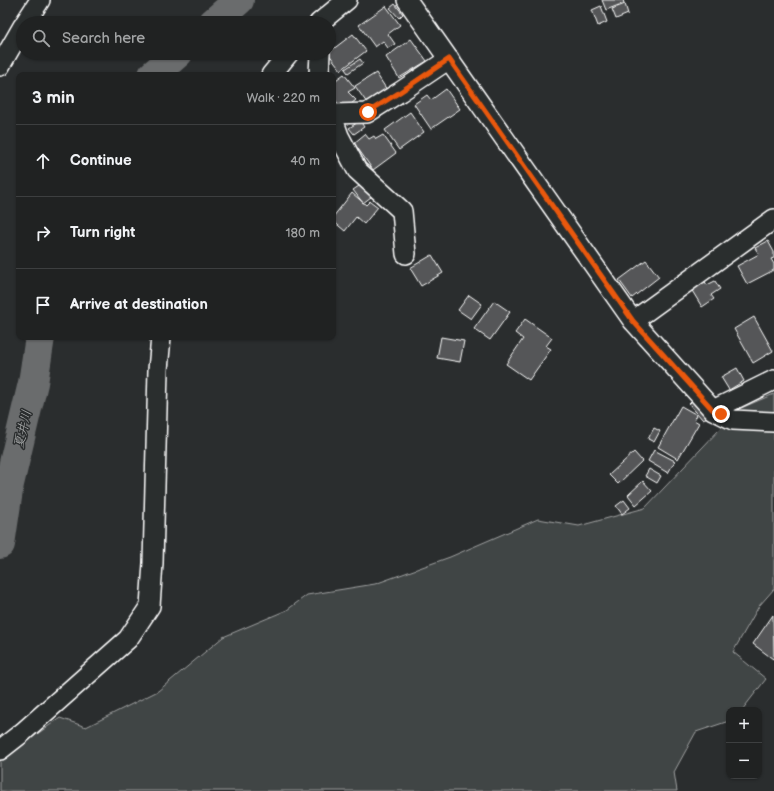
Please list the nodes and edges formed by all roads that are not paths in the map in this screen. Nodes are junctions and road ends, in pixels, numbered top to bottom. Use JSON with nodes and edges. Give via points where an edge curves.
{"nodes":[{"id":1,"x":40,"y":0,"type":"edge"},
{"id":2,"x":347,"y":0,"type":"edge"},
{"id":3,"x":407,"y":0,"type":"edge"},
{"id":4,"x":30,"y":16,"type":"edge"},
{"id":5,"x":328,"y":16,"type":"edge"},
{"id":6,"x":16,"y":38,"type":"edge"},
{"id":7,"x":449,"y":59,"type":"junction"},
{"id":8,"x":283,"y":60,"type":"edge"},
{"id":9,"x":320,"y":60,"type":"edge"},
{"id":10,"x":0,"y":66,"type":"edge"},
{"id":11,"x":273,"y":72,"type":"edge"},
{"id":12,"x":319,"y":72,"type":"edge"},
{"id":13,"x":336,"y":114,"type":"edge"},
{"id":14,"x":336,"y":128,"type":"edge"},
{"id":15,"x":774,"y":219,"type":"edge"},
{"id":16,"x":406,"y":254,"type":"dead end"},
{"id":17,"x":633,"y":321,"type":"junction"},
{"id":18,"x":161,"y":340,"type":"edge"},
{"id":19,"x":774,"y":380,"type":"edge"},
{"id":20,"x":713,"y":410,"type":"junction"},
{"id":21,"x":774,"y":422,"type":"edge"},
{"id":22,"x":0,"y":750,"type":"edge"}],
"edges":[{"from":1,"to":4,"type":"street"},
{"from":2,"to":5,"type":"street"},
{"from":3,"to":7,"type":"street"},
{"from":6,"to":10,"type":"street"},
{"from":7,"to":13,"type":"street","via":[[368,112]]},
{"from":7,"to":17,"type":"street"},
{"from":8,"to":11,"type":"street"},
{"from":9,"to":12,"type":"street"},
{"from":14,"to":16,"type":"street","via":[[357,170],[402,211]]},
{"from":15,"to":17,"type":"street"},
{"from":17,"to":20,"type":"street"},
{"from":18,"to":22,"type":"street","via":[[150,606],[128,639]]},
{"from":19,"to":20,"type":"street"},
{"from":20,"to":21,"type":"street","via":[[733,420]]}]}
